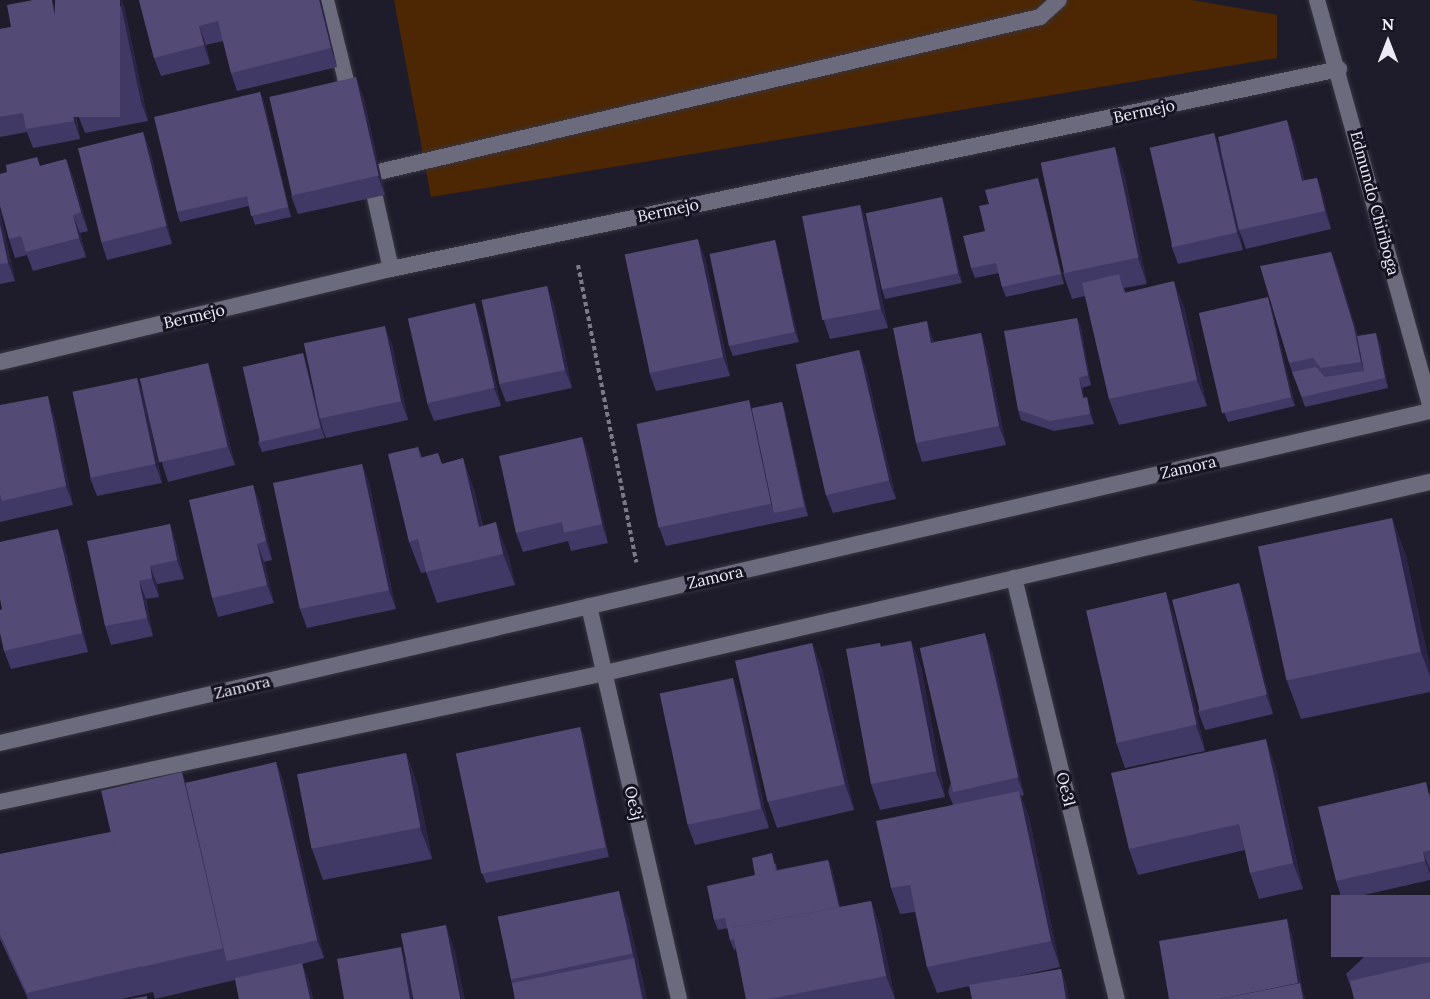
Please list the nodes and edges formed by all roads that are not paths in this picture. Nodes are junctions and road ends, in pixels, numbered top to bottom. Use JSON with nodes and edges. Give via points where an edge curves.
{"nodes":[{"id":1,"x":326,"y":0,"type":"edge"},
{"id":2,"x":1059,"y":0,"type":"edge"},
{"id":3,"x":1317,"y":0,"type":"edge"},
{"id":4,"x":1338,"y":69,"type":"junction"},
{"id":5,"x":355,"y":116,"type":"edge"},
{"id":6,"x":391,"y":269,"type":"junction"},
{"id":7,"x":0,"y":363,"type":"edge"},
{"id":8,"x":1430,"y":406,"type":"edge"},
{"id":9,"x":1430,"y":411,"type":"edge"},
{"id":10,"x":1430,"y":482,"type":"edge"},
{"id":11,"x":1014,"y":578,"type":"junction"},
{"id":12,"x":589,"y":606,"type":"junction"},
{"id":13,"x":605,"y":673,"type":"junction"},
{"id":14,"x":0,"y":743,"type":"edge"},
{"id":15,"x":0,"y":802,"type":"edge"},
{"id":16,"x":679,"y":999,"type":"edge"},
{"id":17,"x":1117,"y":999,"type":"edge"}],
"edges":[{"from":1,"to":5,"type":"street"},
{"from":2,"to":6,"type":"street","via":[[1040,17],[368,168]]},
{"from":3,"to":4,"type":"street","name":"Edmundo Chiriboga"},
{"from":4,"to":6,"type":"street","name":"Bermejo"},
{"from":4,"to":8,"type":"street","name":"Edmundo Chiriboga"},
{"from":6,"to":7,"type":"street","name":"Bermejo"},
{"from":9,"to":12,"type":"street","name":"Zamora"},
{"from":10,"to":11,"type":"street"},
{"from":11,"to":13,"type":"street"},
{"from":11,"to":17,"type":"street","name":"Oe3l"},
{"from":12,"to":13,"type":"street","name":"Oe3j"},
{"from":12,"to":14,"type":"street","name":"Zamora"},
{"from":13,"to":15,"type":"street"},
{"from":13,"to":16,"type":"street","name":"Oe3j"}]}
